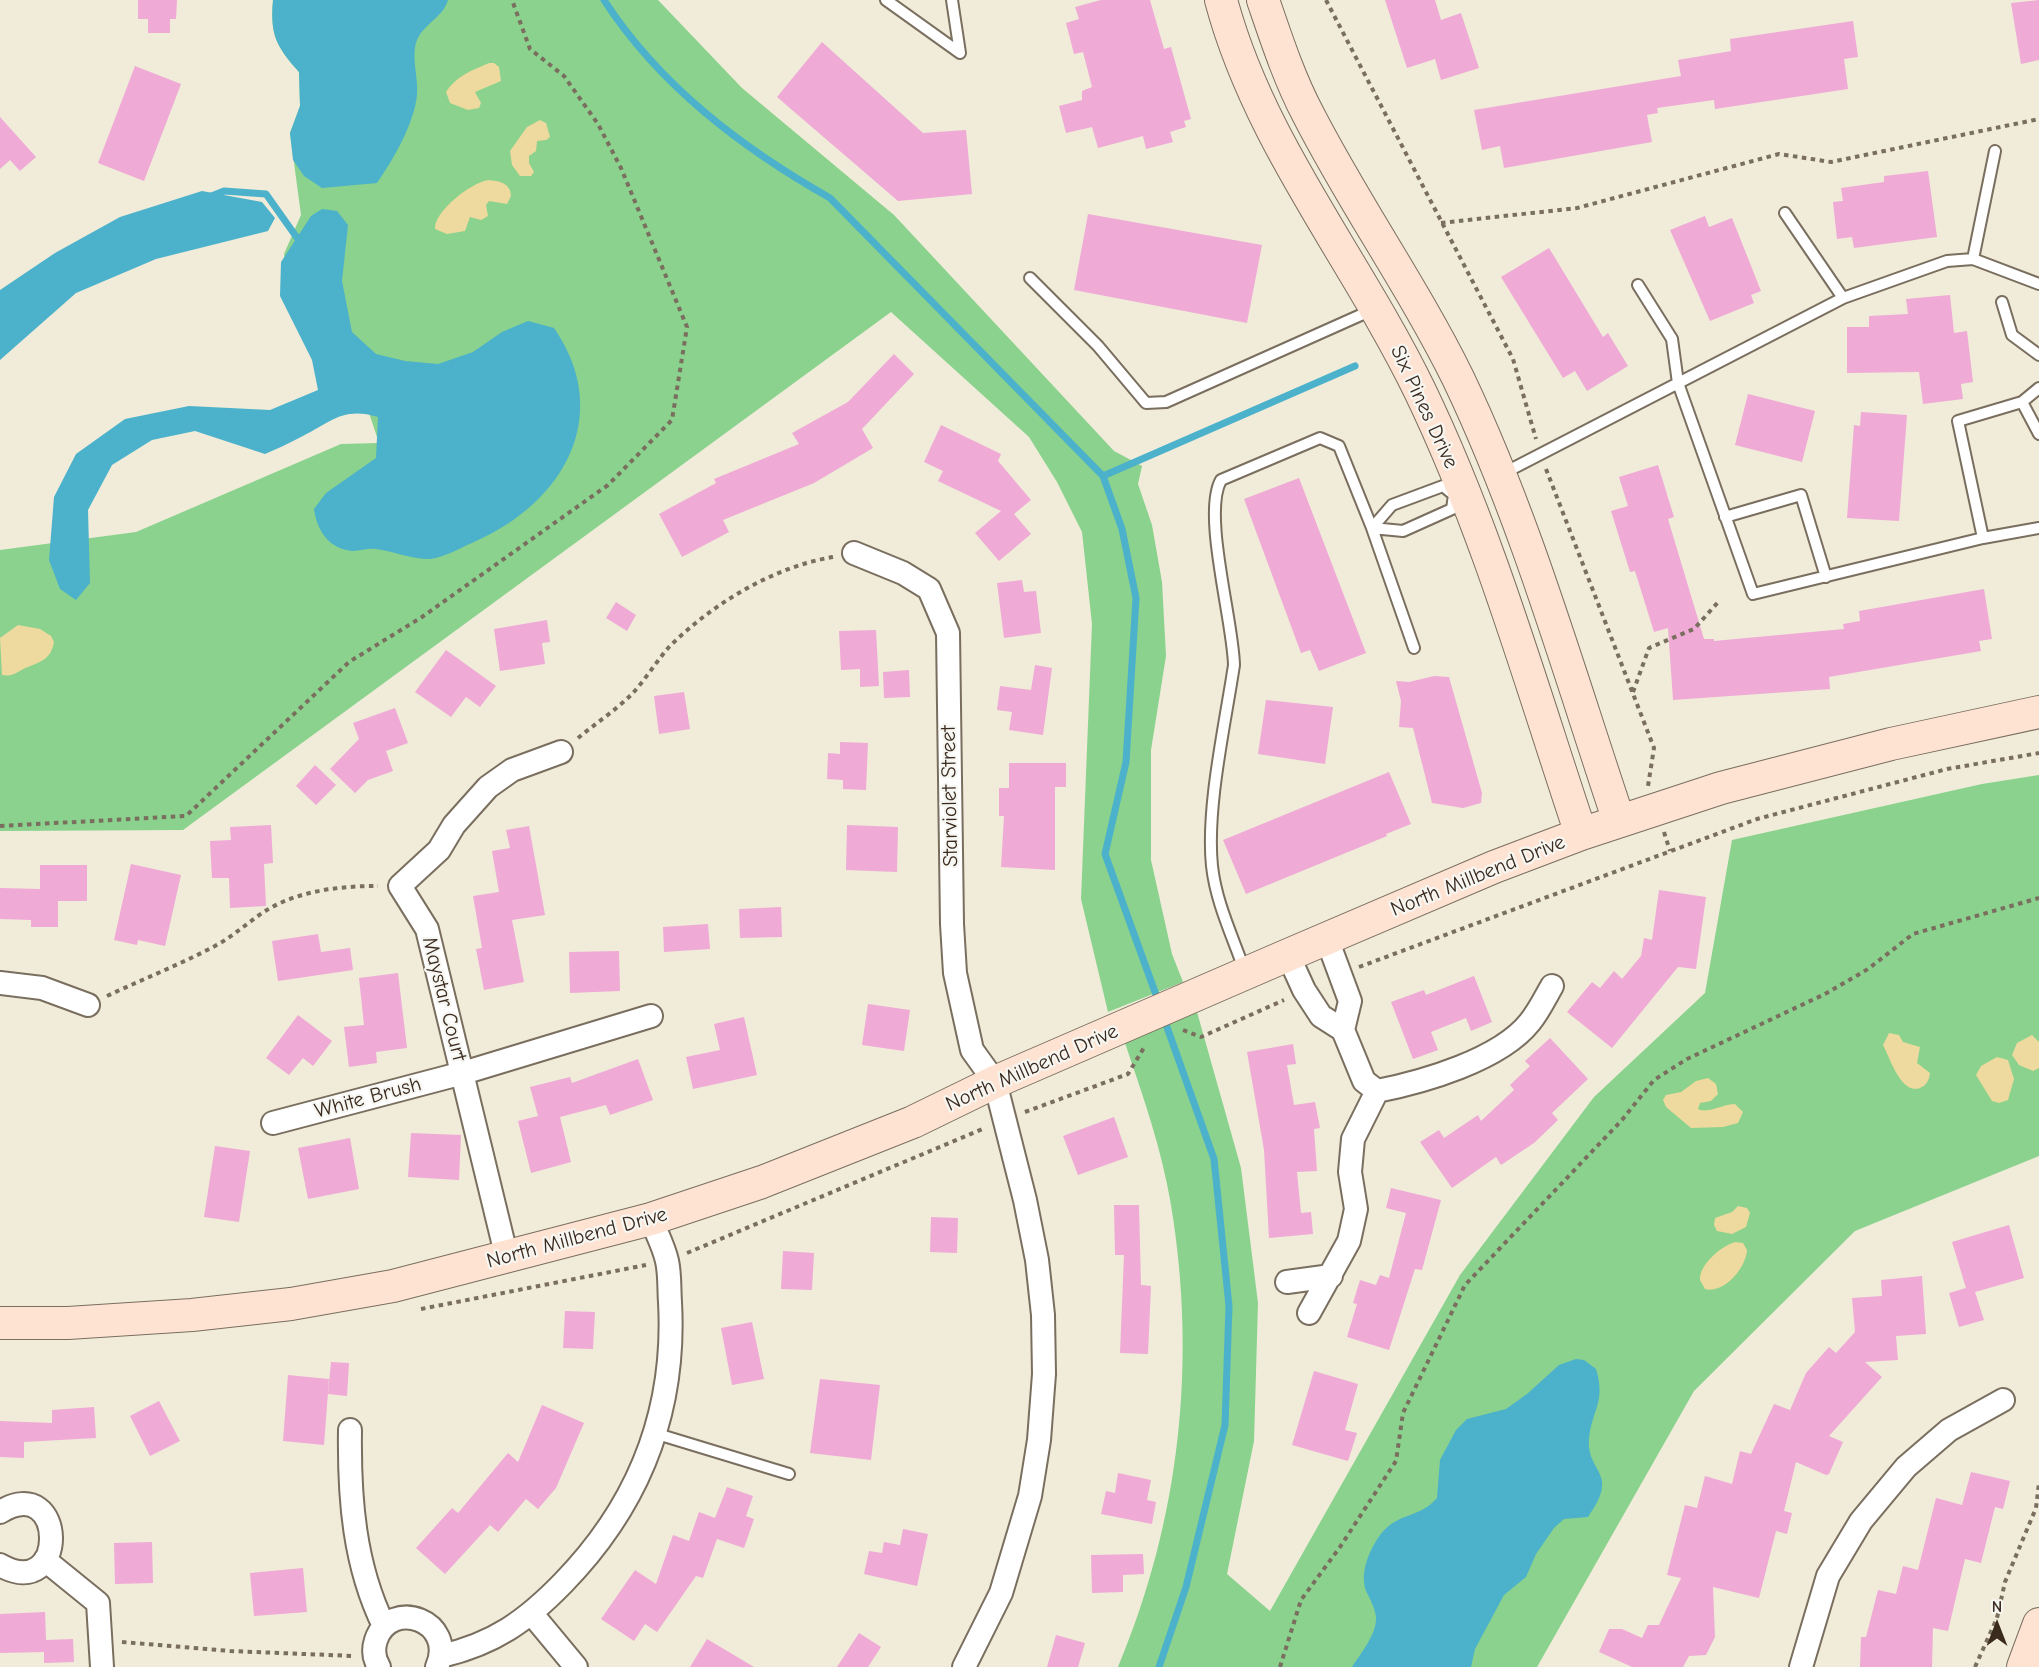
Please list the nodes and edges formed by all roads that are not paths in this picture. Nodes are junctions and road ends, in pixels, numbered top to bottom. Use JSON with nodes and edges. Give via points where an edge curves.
{"nodes":[{"id":1,"x":886,"y":0,"type":"edge"},
{"id":2,"x":952,"y":0,"type":"edge"},
{"id":3,"x":1221,"y":0,"type":"edge"},
{"id":4,"x":1263,"y":0,"type":"edge"},
{"id":5,"x":1995,"y":151,"type":"dead end"},
{"id":6,"x":1785,"y":213,"type":"dead end"},
{"id":7,"x":1972,"y":259,"type":"junction"},
{"id":8,"x":1030,"y":278,"type":"dead end"},
{"id":9,"x":2039,"y":284,"type":"edge"},
{"id":10,"x":1638,"y":285,"type":"dead end"},
{"id":11,"x":1843,"y":298,"type":"junction"},
{"id":12,"x":2002,"y":302,"type":"dead end"},
{"id":13,"x":1375,"y":309,"type":"junction"},
{"id":14,"x":2039,"y":355,"type":"edge"},
{"id":15,"x":1678,"y":383,"type":"junction"},
{"id":16,"x":2039,"y":388,"type":"edge"},
{"id":17,"x":2022,"y":402,"type":"junction"},
{"id":18,"x":2039,"y":435,"type":"edge"},
{"id":19,"x":1499,"y":476,"type":"junction"},
{"id":20,"x":1459,"y":494,"type":"junction"},
{"id":21,"x":1725,"y":517,"type":"junction"},
{"id":22,"x":1372,"y":528,"type":"junction"},
{"id":23,"x":2039,"y":528,"type":"edge"},
{"id":24,"x":1983,"y":538,"type":"junction"},
{"id":25,"x":854,"y":553,"type":"road end"},
{"id":26,"x":1826,"y":577,"type":"junction"},
{"id":27,"x":1414,"y":648,"type":"dead end"},
{"id":28,"x":2039,"y":712,"type":"edge"},
{"id":29,"x":561,"y":752,"type":"road end"},
{"id":30,"x":1619,"y":821,"type":"junction"},
{"id":31,"x":1581,"y":834,"type":"junction"},
{"id":32,"x":1326,"y":939,"type":"junction"},
{"id":33,"x":1288,"y":955,"type":"junction"},
{"id":34,"x":1246,"y":975,"type":"junction"},
{"id":35,"x":0,"y":983,"type":"edge"},
{"id":36,"x":1552,"y":986,"type":"dead end"},
{"id":37,"x":88,"y":1005,"type":"road end"},
{"id":38,"x":651,"y":1016,"type":"dead end"},
{"id":39,"x":1343,"y":1030,"type":"junction"},
{"id":40,"x":463,"y":1073,"type":"junction"},
{"id":41,"x":995,"y":1082,"type":"junction"},
{"id":42,"x":1377,"y":1091,"type":"junction"},
{"id":43,"x":273,"y":1123,"type":"dead end"},
{"id":44,"x":651,"y":1219,"type":"junction"},
{"id":45,"x":507,"y":1258,"type":"junction"},
{"id":46,"x":1331,"y":1276,"type":"junction"},
{"id":47,"x":1287,"y":1282,"type":"dead end"},
{"id":48,"x":1310,"y":1313,"type":"dead end"},
{"id":49,"x":0,"y":1323,"type":"edge"},
{"id":50,"x":2003,"y":1400,"type":"dead end"},
{"id":51,"x":350,"y":1430,"type":"dead end"},
{"id":52,"x":654,"y":1433,"type":"junction"},
{"id":53,"x":789,"y":1474,"type":"dead end"},
{"id":54,"x":0,"y":1512,"type":"edge"},
{"id":55,"x":45,"y":1560,"type":"junction"},
{"id":56,"x":0,"y":1565,"type":"edge"},
{"id":57,"x":532,"y":1614,"type":"junction"},
{"id":58,"x":2039,"y":1624,"type":"edge"},
{"id":59,"x":384,"y":1626,"type":"junction"},
{"id":60,"x":377,"y":1662,"type":"edge"},
{"id":61,"x":439,"y":1662,"type":"edge"},
{"id":62,"x":102,"y":1667,"type":"edge"},
{"id":63,"x":576,"y":1667,"type":"edge"},
{"id":64,"x":964,"y":1667,"type":"edge"},
{"id":65,"x":1801,"y":1667,"type":"edge"},
{"id":66,"x":2023,"y":1667,"type":"edge"}],
"edges":[{"from":1,"to":2,"type":"lane","via":[[960,53]]},
{"from":3,"to":13,"type":"street","name":"Six Pines Drive","via":[[1269,124]]},
{"from":4,"to":19,"type":"street","name":"Six Pines Drive","via":[[1306,112],[1457,376]]},
{"from":5,"to":7,"type":"lane"},
{"from":6,"to":11,"type":"lane"},
{"from":7,"to":9,"type":"lane"},
{"from":7,"to":11,"type":"lane","via":[[1947,261]]},
{"from":8,"to":13,"type":"lane","via":[[1098,346],[1146,403],[1167,402]]},
{"from":10,"to":15,"type":"lane","via":[[1672,339]]},
{"from":11,"to":15,"type":"lane"},
{"from":12,"to":14,"type":"lane","via":[[2012,335]]},
{"from":13,"to":20,"type":"street","name":"Six Pines Drive","via":[[1419,389]]},
{"from":15,"to":19,"type":"lane"},
{"from":15,"to":21,"type":"lane"},
{"from":16,"to":17,"type":"lane"},
{"from":17,"to":18,"type":"lane"},
{"from":17,"to":24,"type":"lane","via":[[1958,421]]},
{"from":19,"to":20,"type":"street"},
{"from":19,"to":30,"type":"street","name":"Six Pines Drive","via":[[1519,524]]},
{"from":20,"to":22,"type":"lane","via":[[1452,509],[1403,531]]},
{"from":20,"to":22,"type":"lane","via":[[1443,486],[1392,505]]},
{"from":20,"to":31,"type":"street","name":"Six Pines Drive","via":[[1481,536]]},
{"from":21,"to":26,"type":"lane","via":[[1753,594]]},
{"from":21,"to":26,"type":"lane","via":[[1801,495]]},
{"from":22,"to":27,"type":"lane"},
{"from":22,"to":34,"type":"lane","via":[[1339,446],[1320,438],[1221,480],[1216,489],[1216,530],[1234,665],[1211,829],[1212,866],[1218,900]]},
{"from":23,"to":24,"type":"lane"},
{"from":24,"to":26,"type":"lane"},
{"from":25,"to":41,"type":"street","name":"Starviolet Street","via":[[903,573],[929,589],[948,633],[955,973],[972,1050]]},
{"from":28,"to":30,"type":"street","name":"North Millbend Drive","via":[[1721,788]]},
{"from":29,"to":40,"type":"street","name":"Maystar Court","via":[[512,770],[488,787],[454,825],[439,850],[400,886],[426,929]]},
{"from":30,"to":31,"type":"street","name":"North Millbend Drive"},
{"from":31,"to":32,"type":"street","name":"North Millbend Drive"},
{"from":32,"to":33,"type":"street","name":"North Millbend Drive"},
{"from":32,"to":39,"type":"street","via":[[1350,1001]]},
{"from":33,"to":34,"type":"street","name":"North Millbend Drive"},
{"from":33,"to":39,"type":"street","via":[[1321,1016]]},
{"from":34,"to":41,"type":"street","name":"North Millbend Drive"},
{"from":35,"to":37,"type":"street","via":[[42,988]]},
{"from":36,"to":42,"type":"street","via":[[1530,1022],[1485,1056],[1403,1086]]},
{"from":38,"to":40,"type":"street","name":"White Brush"},
{"from":39,"to":42,"type":"street","via":[[1364,1081]]},
{"from":40,"to":43,"type":"street","name":"White Brush"},
{"from":40,"to":45,"type":"street","name":"Maystar Court"},
{"from":41,"to":44,"type":"street","name":"North Millbend Drive","via":[[913,1122],[773,1178]]},
{"from":41,"to":64,"type":"street","via":[[1037,1260],[1044,1374],[1030,1496],[1001,1593]]},
{"from":42,"to":46,"type":"street","via":[[1353,1139],[1350,1172],[1356,1209],[1348,1240]]},
{"from":44,"to":45,"type":"street","name":"North Millbend Drive"},
{"from":44,"to":52,"type":"street","via":[[667,1261],[671,1330],[667,1379]]},
{"from":45,"to":49,"type":"street","name":"North Millbend Drive","via":[[393,1286],[291,1304],[181,1316]]},
{"from":46,"to":47,"type":"street"},
{"from":46,"to":48,"type":"street"},
{"from":50,"to":65,"type":"street","via":[[1949,1430],[1906,1467],[1862,1521],[1828,1576]]},
{"from":51,"to":59,"type":"street","via":[[351,1506],[367,1586]]},
{"from":52,"to":53,"type":"lane"},
{"from":52,"to":57,"type":"street","via":[[642,1470],[620,1514],[592,1553]]},
{"from":54,"to":55,"type":"street","via":[[16,1505],[28,1506],[44,1515],[53,1534],[52,1548]]},
{"from":55,"to":56,"type":"street","via":[[20,1571]]},
{"from":55,"to":62,"type":"street","via":[[98,1603]]},
{"from":57,"to":61,"type":"street","via":[[471,1650]]},
{"from":57,"to":63,"type":"street"},
{"from":58,"to":66,"type":"street"},
{"from":59,"to":60,"type":"street","via":[[374,1646]]},
{"from":59,"to":61,"type":"street","via":[[405,1617],[422,1621],[436,1633],[441,1645]]}]}
